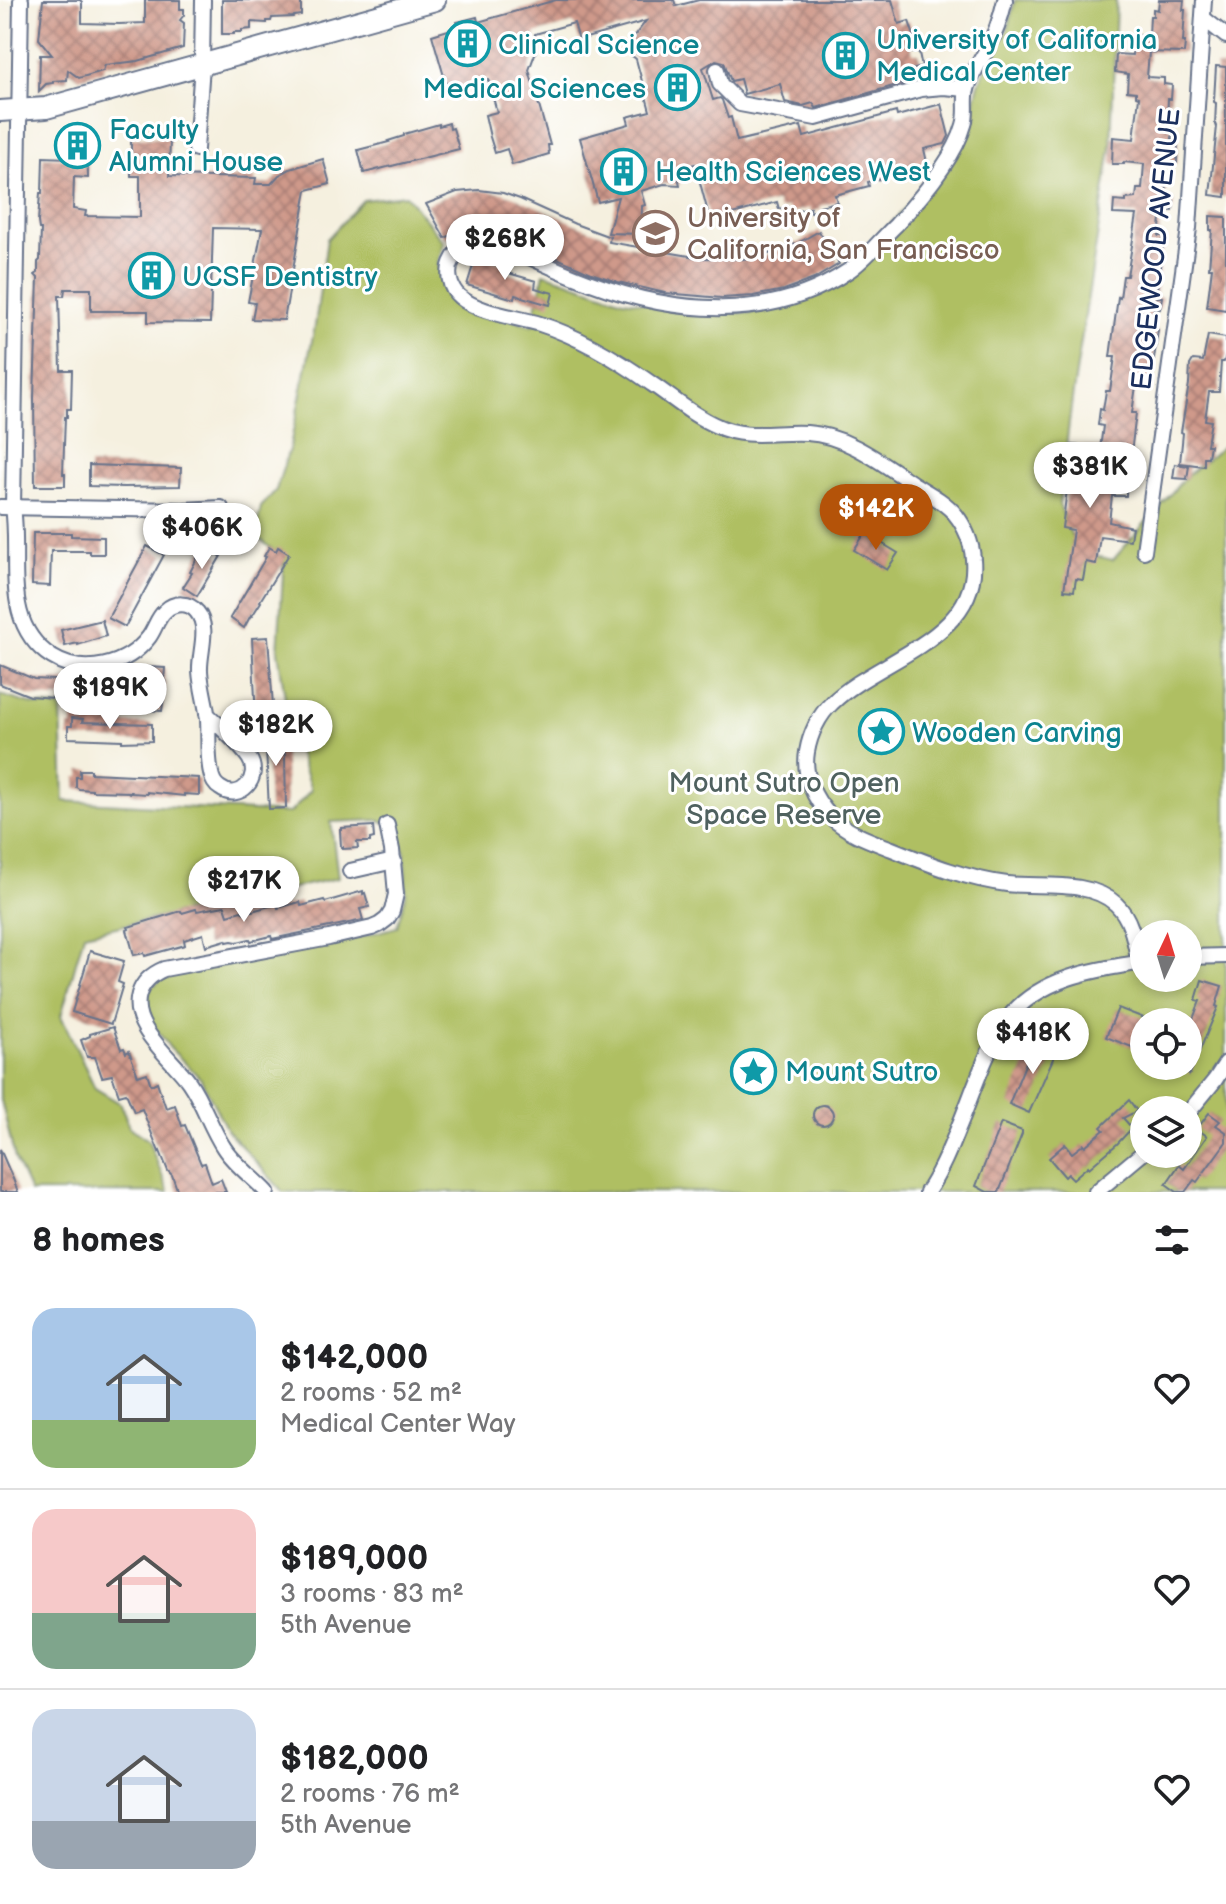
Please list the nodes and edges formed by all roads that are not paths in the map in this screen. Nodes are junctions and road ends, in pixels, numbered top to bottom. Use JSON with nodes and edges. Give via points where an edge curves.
{"nodes":[{"id":1,"x":21,"y":0,"type":"edge"},
{"id":2,"x":203,"y":0,"type":"edge"},
{"id":3,"x":435,"y":0,"type":"edge"},
{"id":4,"x":1005,"y":0,"type":"edge"},
{"id":5,"x":1204,"y":0,"type":"edge"},
{"id":6,"x":388,"y":6,"type":"edge"},
{"id":7,"x":1203,"y":18,"type":"junction"},
{"id":8,"x":1226,"y":36,"type":"edge"},
{"id":9,"x":202,"y":65,"type":"junction"},
{"id":10,"x":717,"y":70,"type":"dead end"},
{"id":11,"x":967,"y":89,"type":"junction"},
{"id":12,"x":10,"y":111,"type":"edge"},
{"id":13,"x":196,"y":149,"type":"dead end"},
{"id":14,"x":7,"y":507,"type":"edge"},
{"id":15,"x":221,"y":508,"type":"dead end"},
{"id":16,"x":1144,"y":551,"type":"dead end"},
{"id":17,"x":207,"y":714,"type":"junction"},
{"id":18,"x":387,"y":825,"type":"dead end"},
{"id":19,"x":394,"y":861,"type":"junction"},
{"id":20,"x":350,"y":871,"type":"dead end"},
{"id":21,"x":1130,"y":924,"type":"edge"},
{"id":22,"x":1226,"y":956,"type":"edge"},
{"id":23,"x":1202,"y":957,"type":"edge"},
{"id":24,"x":1130,"y":964,"type":"edge"},
{"id":25,"x":1226,"y":1063,"type":"edge"},
{"id":26,"x":1202,"y":1097,"type":"edge"},
{"id":27,"x":1130,"y":1164,"type":"edge"},
{"id":28,"x":267,"y":1192,"type":"edge"},
{"id":29,"x":927,"y":1192,"type":"edge"},
{"id":30,"x":1096,"y":1192,"type":"edge"}],
"edges":[{"from":1,"to":12,"type":"street"},
{"from":2,"to":9,"type":"street"},
{"from":3,"to":6,"type":"street"},
{"from":4,"to":11,"type":"street"},
{"from":5,"to":7,"type":"street","name":"EDGEWOOD AVENUE"},
{"from":6,"to":9,"type":"street"},
{"from":7,"to":8,"type":"street"},
{"from":7,"to":16,"type":"street","name":"EDGEWOOD AVENUE","via":[[1189,228]]},
{"from":9,"to":12,"type":"street","via":[[46,108]]},
{"from":9,"to":13,"type":"street"},
{"from":10,"to":11,"type":"street","via":[[720,84],[740,104],[816,118],[921,89]]},
{"from":11,"to":21,"type":"street","via":[[960,135],[915,204],[849,270],[796,297],[738,308],[673,304],[593,284],[486,240],[459,250],[449,270],[450,283],[471,304],[553,329],[605,353],[716,426],[748,435],[808,433],[839,440],[955,514],[973,560],[964,602],[935,635],[842,694],[824,712],[806,755],[810,786],[841,826],[865,838],[989,882],[1091,891],[1115,903]]},
{"from":12,"to":14,"type":"street"},
{"from":14,"to":15,"type":"street"},
{"from":14,"to":17,"type":"street","via":[[16,528],[16,604],[35,644],[73,666],[109,665],[138,649],[166,610],[188,605],[202,620],[200,671]]},
{"from":17,"to":17,"type":"street","via":[[212,778],[227,792],[243,790],[254,772],[251,760]]},
{"from":18,"to":19,"type":"street"},
{"from":19,"to":20,"type":"street"},
{"from":19,"to":28,"type":"street","via":[[392,911],[372,928],[164,969],[150,977],[139,994],[139,1014],[152,1038],[196,1092],[228,1153]]},
{"from":22,"to":23,"type":"street"},
{"from":24,"to":29,"type":"street","via":[[1063,981],[1012,1013]]},
{"from":25,"to":26,"type":"street"},
{"from":27,"to":30,"type":"street"}]}
